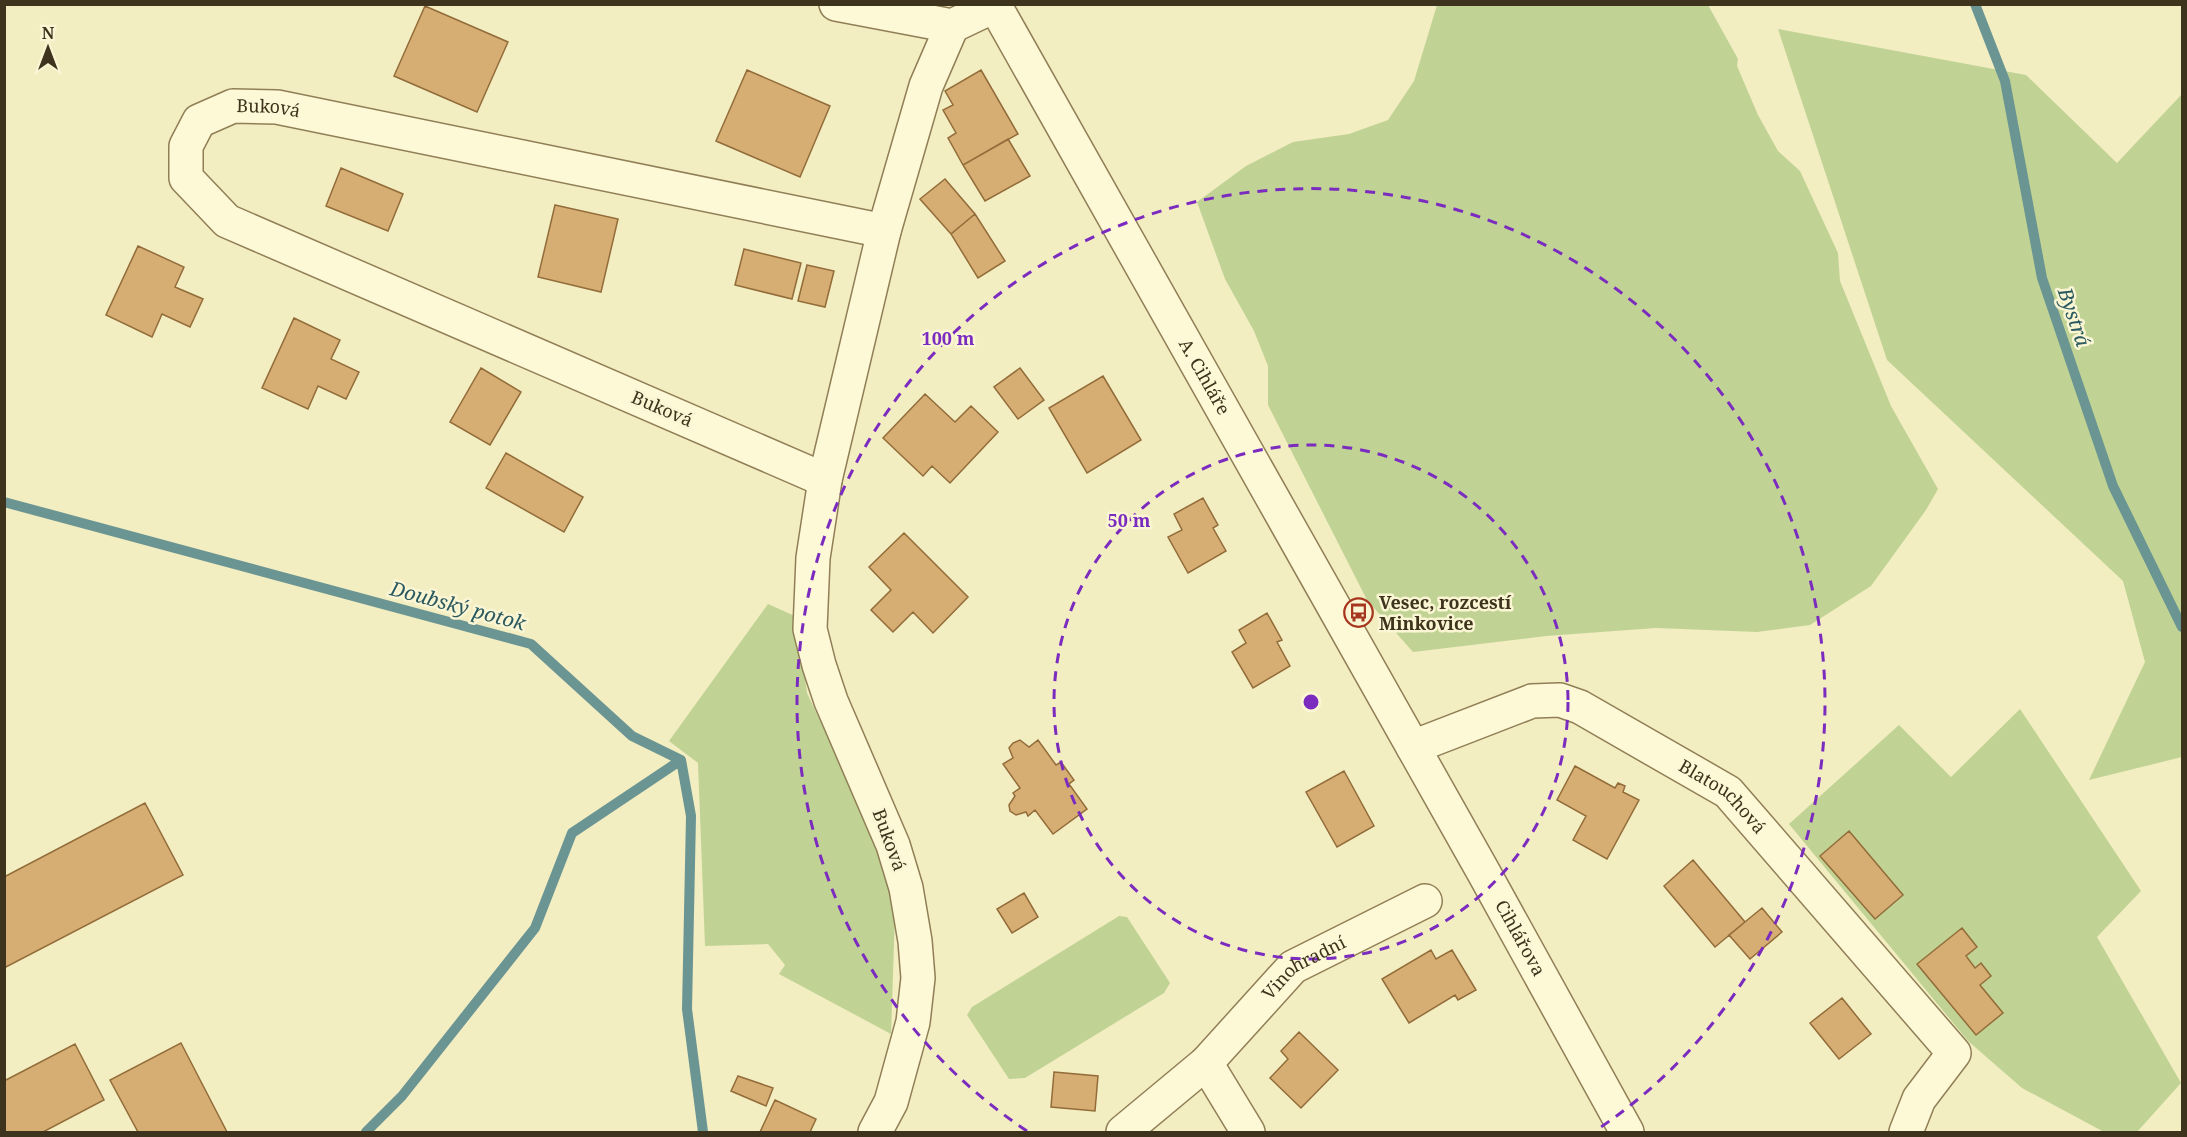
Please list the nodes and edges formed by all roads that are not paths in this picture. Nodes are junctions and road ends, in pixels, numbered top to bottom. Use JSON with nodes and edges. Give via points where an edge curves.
{"nodes":[{"id":1,"x":836,"y":4,"type":"edge"},
{"id":2,"x":994,"y":5,"type":"edge"},
{"id":3,"x":952,"y":26,"type":"junction"},
{"id":4,"x":884,"y":231,"type":"junction"},
{"id":5,"x":825,"y":480,"type":"junction"},
{"id":6,"x":1413,"y":747,"type":"junction"},
{"id":7,"x":1425,"y":902,"type":"dead end"},
{"id":8,"x":1206,"y":1063,"type":"junction"},
{"id":9,"x":875,"y":1132,"type":"edge"},
{"id":10,"x":1123,"y":1132,"type":"edge"},
{"id":11,"x":1248,"y":1132,"type":"edge"},
{"id":12,"x":1627,"y":1132,"type":"edge"},
{"id":13,"x":1906,"y":1132,"type":"edge"}],
"edges":[{"from":1,"to":3,"type":"street"},
{"from":2,"to":3,"type":"street"},
{"from":2,"to":6,"type":"street","name":"A. Cihláře"},
{"from":3,"to":4,"type":"street","name":"Buková","via":[[926,86]]},
{"from":4,"to":5,"type":"street","name":"Buková"},
{"from":4,"to":5,"type":"street","name":"Buková","via":[[277,107],[233,106],[199,121],[186,146],[186,178],[226,221]]},
{"from":5,"to":9,"type":"street","name":"Buková","via":[[813,558],[810,629],[831,701],[892,845],[906,888],[918,978],[901,1071]]},
{"from":6,"to":12,"type":"street","name":"Cihlářova"},
{"from":6,"to":13,"type":"street","name":"Blatouchová","via":[[1532,701],[1560,700],[1580,706],[1728,792],[1954,1053],[1919,1099]]},
{"from":7,"to":8,"type":"street","name":"Vinohradní","via":[[1293,967]]},
{"from":8,"to":10,"type":"street","name":"Vinohradní"},
{"from":8,"to":11,"type":"street"}]}
